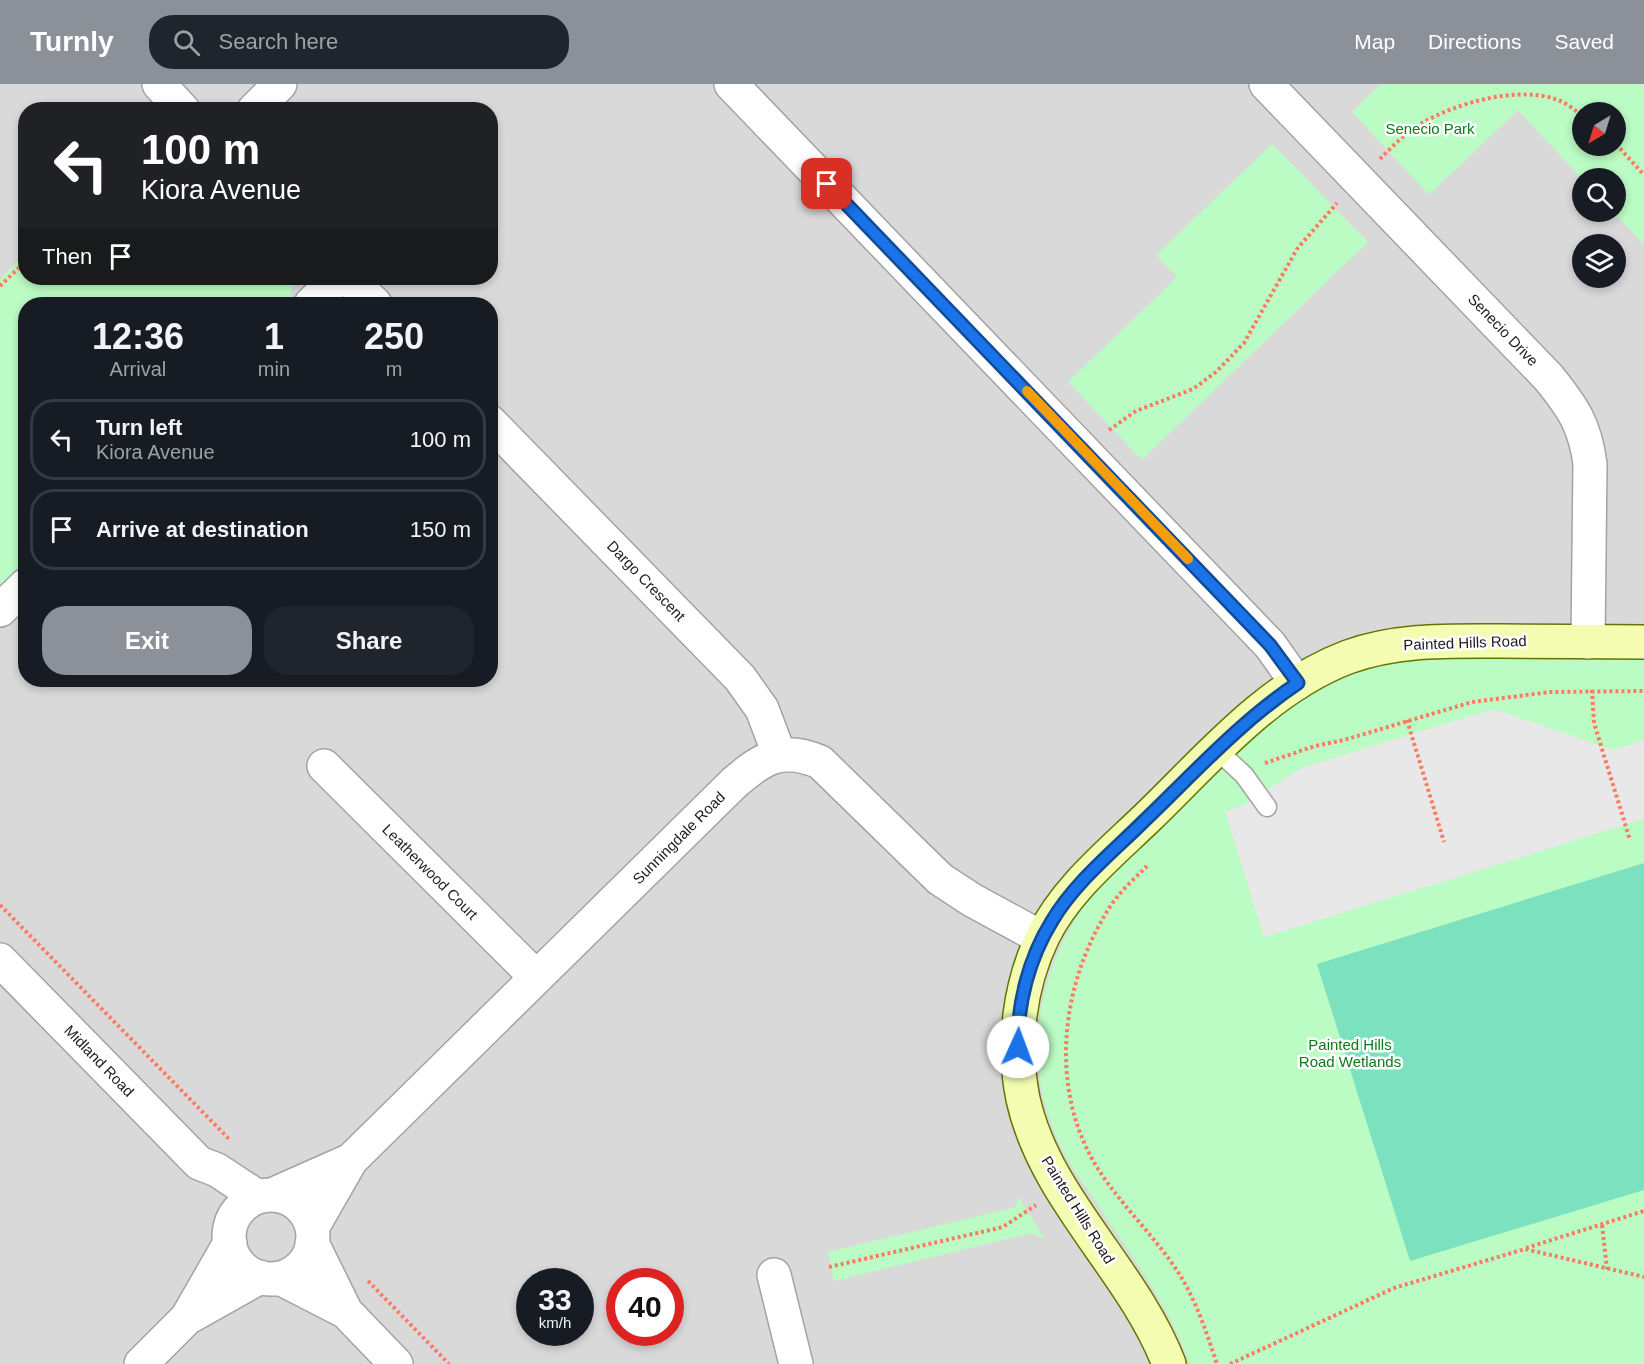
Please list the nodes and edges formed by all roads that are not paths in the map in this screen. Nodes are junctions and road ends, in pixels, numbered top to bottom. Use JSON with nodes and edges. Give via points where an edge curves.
{"nodes":[{"id":1,"x":159,"y":84,"type":"edge"},
{"id":2,"x":280,"y":84,"type":"edge"},
{"id":3,"x":730,"y":84,"type":"edge"},
{"id":4,"x":1266,"y":84,"type":"edge"},
{"id":5,"x":176,"y":102,"type":"edge"},
{"id":6,"x":262,"y":102,"type":"edge"},
{"id":7,"x":331,"y":285,"type":"edge"},
{"id":8,"x":355,"y":285,"type":"edge"},
{"id":9,"x":318,"y":297,"type":"edge"},
{"id":10,"x":368,"y":297,"type":"edge"},
{"id":11,"x":498,"y":430,"type":"edge"},
{"id":12,"x":18,"y":593,"type":"edge"},
{"id":13,"x":0,"y":610,"type":"edge"},
{"id":14,"x":1588,"y":642,"type":"junction"},
{"id":15,"x":1644,"y":642,"type":"edge"},
{"id":16,"x":1298,"y":683,"type":"junction"},
{"id":17,"x":1217,"y":750,"type":"junction"},
{"id":18,"x":778,"y":754,"type":"junction"},
{"id":19,"x":324,"y":766,"type":"dead end"},
{"id":20,"x":1266,"y":807,"type":"dead end"},
{"id":21,"x":1042,"y":938,"type":"junction"},
{"id":22,"x":0,"y":960,"type":"edge"},
{"id":23,"x":536,"y":977,"type":"junction"},
{"id":24,"x":351,"y":1160,"type":"junction"},
{"id":25,"x":199,"y":1163,"type":"junction"},
{"id":26,"x":265,"y":1196,"type":"junction"},
{"id":27,"x":230,"y":1234,"type":"junction"},
{"id":28,"x":312,"y":1236,"type":"junction"},
{"id":29,"x":774,"y":1275,"type":"dead end"},
{"id":30,"x":270,"y":1277,"type":"junction"},
{"id":31,"x":346,"y":1312,"type":"junction"},
{"id":32,"x":187,"y":1318,"type":"junction"},
{"id":33,"x":141,"y":1364,"type":"edge"},
{"id":34,"x":396,"y":1364,"type":"edge"},
{"id":35,"x":796,"y":1364,"type":"edge"},
{"id":36,"x":1169,"y":1364,"type":"edge"}],
"edges":[{"from":1,"to":5,"type":"street"},
{"from":2,"to":6,"type":"street"},
{"from":3,"to":16,"type":"street","via":[[1270,645]]},
{"from":4,"to":14,"type":"street","name":"Senecio Drive","via":[[1549,378],[1580,421],[1590,464]]},
{"from":7,"to":9,"type":"street"},
{"from":8,"to":10,"type":"street"},
{"from":11,"to":18,"type":"street","name":"Dargo Crescent","via":[[740,678],[762,709]]},
{"from":12,"to":13,"type":"street"},
{"from":14,"to":15,"type":"street","name":"Painted Hills Road"},
{"from":14,"to":16,"type":"street","name":"Painted Hills Road","via":[[1411,642],[1348,657]]},
{"from":16,"to":17,"type":"street","name":"Painted Hills Road"},
{"from":17,"to":20,"type":"lane","via":[[1244,775]]},
{"from":17,"to":21,"type":"street","name":"Painted Hills Road","via":[[1082,881]]},
{"from":18,"to":21,"type":"street","via":[[804,755],[820,762],[940,879]]},
{"from":18,"to":23,"type":"street","name":"Sunningdale Road","via":[[734,783]]},
{"from":19,"to":23,"type":"street","name":"Leatherwood Court"},
{"from":21,"to":36,"type":"street","name":"Painted Hills Road","via":[[1021,1006],[1018,1064],[1032,1131],[1062,1188],[1144,1314]]},
{"from":22,"to":25,"type":"street","name":"Midland Road"},
{"from":23,"to":24,"type":"street","name":"Sunningdale Road"},
{"from":24,"to":26,"type":"street","name":"Sunningdale Road"},
{"from":24,"to":28,"type":"street","name":"Sunningdale Road"},
{"from":25,"to":26,"type":"street","name":"Midland Road"},
{"from":25,"to":27,"type":"street","name":"Midland Road"},
{"from":26,"to":27,"type":"street","via":[[241,1207]]},
{"from":26,"to":28,"type":"street","via":[[286,1197],[298,1205],[307,1215]]},
{"from":27,"to":30,"type":"street","via":[[240,1265]]},
{"from":27,"to":32,"type":"street"},
{"from":28,"to":30,"type":"street","via":[[302,1265]]},
{"from":28,"to":31,"type":"street"},
{"from":29,"to":35,"type":"street"},
{"from":30,"to":31,"type":"street"},
{"from":30,"to":32,"type":"street"},
{"from":31,"to":34,"type":"street"},
{"from":32,"to":33,"type":"street"}]}
